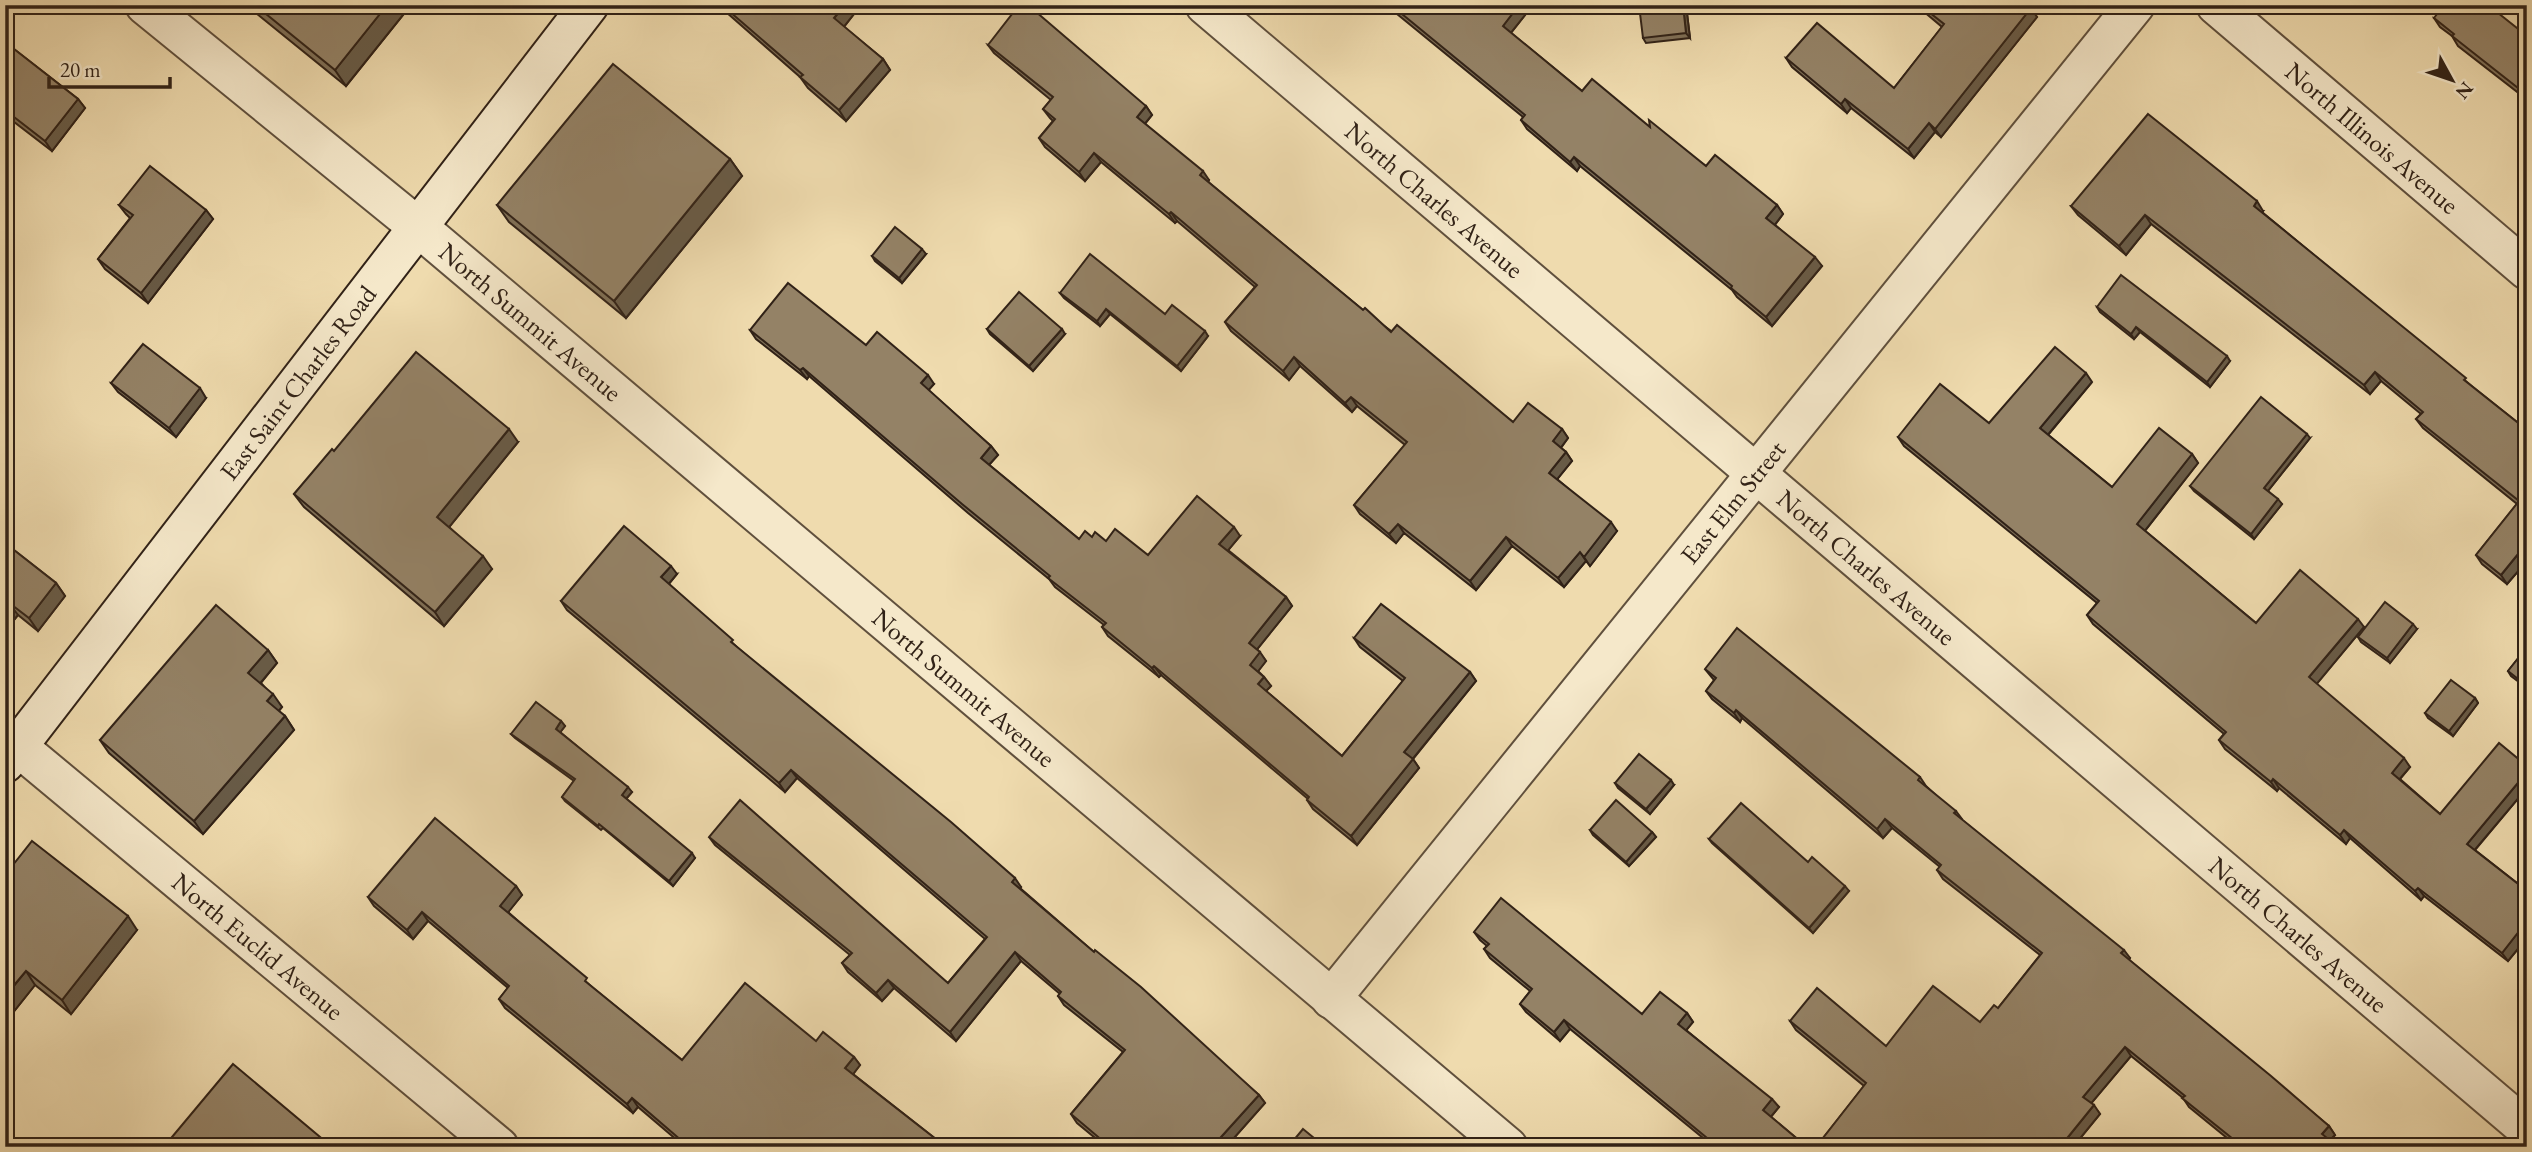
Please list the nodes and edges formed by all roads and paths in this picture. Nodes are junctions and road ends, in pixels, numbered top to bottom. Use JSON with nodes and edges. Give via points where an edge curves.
{"nodes":[{"id":1,"x":145,"y":5,"type":"edge"},
{"id":2,"x":589,"y":5,"type":"edge"},
{"id":3,"x":1205,"y":5,"type":"edge"},
{"id":4,"x":2136,"y":5,"type":"edge"},
{"id":5,"x":2216,"y":5,"type":"edge"},
{"id":6,"x":418,"y":227,"type":"junction"},
{"id":7,"x":2527,"y":270,"type":"edge"},
{"id":8,"x":1756,"y":474,"type":"junction"},
{"id":9,"x":9,"y":748,"type":"edge"},
{"id":10,"x":1331,"y":999,"type":"junction"},
{"id":11,"x":2527,"y":1129,"type":"edge"},
{"id":12,"x":499,"y":1147,"type":"edge"},
{"id":13,"x":1508,"y":1147,"type":"edge"}],
"edges":[{"from":1,"to":6,"type":"street","name":"North Summit Avenue"},
{"from":2,"to":6,"type":"street","name":"East Saint Charles Road"},
{"from":3,"to":8,"type":"street","name":"North Charles Avenue"},
{"from":4,"to":8,"type":"street","name":"East Elm Street"},
{"from":5,"to":7,"type":"street","name":"North Illinois Avenue"},
{"from":6,"to":9,"type":"street","name":"East Saint Charles Road"},
{"from":6,"to":10,"type":"street","name":"North Summit Avenue"},
{"from":8,"to":10,"type":"street","name":"East Elm Street"},
{"from":8,"to":11,"type":"street","name":"North Charles Avenue"},
{"from":9,"to":12,"type":"street","name":"North Euclid Avenue"},
{"from":10,"to":13,"type":"street","name":"North Summit Avenue"}]}
